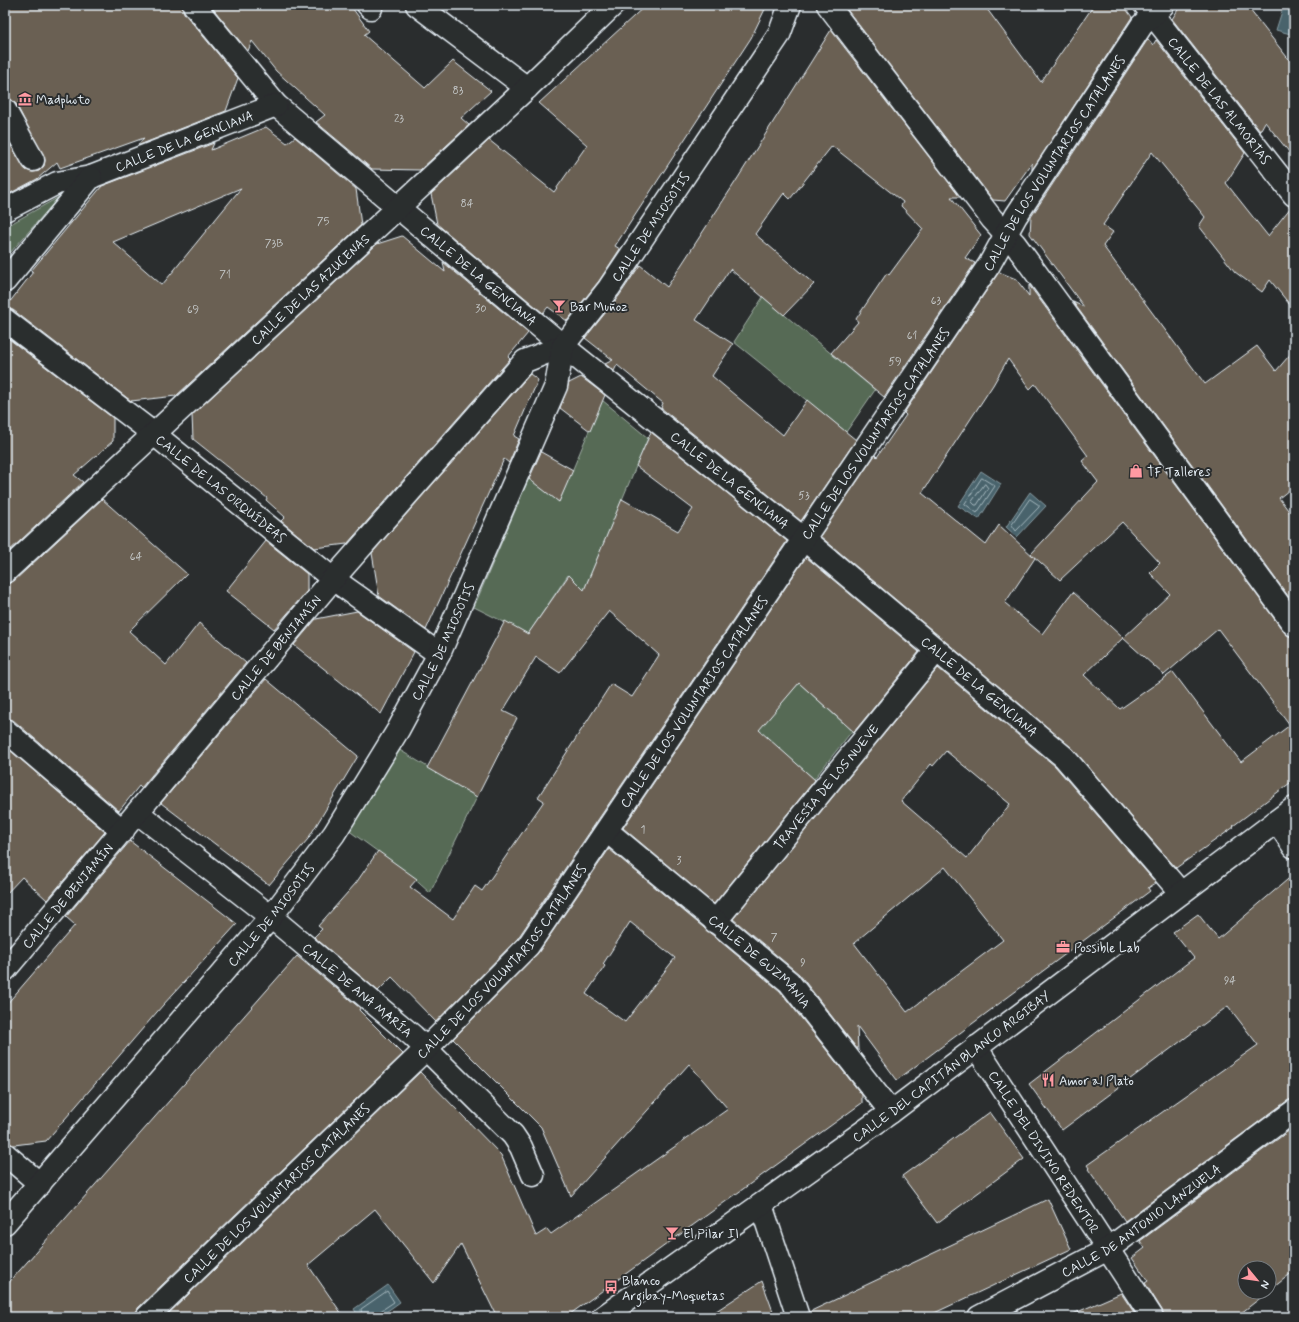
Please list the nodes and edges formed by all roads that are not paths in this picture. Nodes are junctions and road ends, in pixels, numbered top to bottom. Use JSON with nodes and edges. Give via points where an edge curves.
{"nodes":[{"id":1,"x":194,"y":5,"type":"edge"},
{"id":2,"x":417,"y":5,"type":"edge"},
{"id":3,"x":613,"y":5,"type":"edge"},
{"id":4,"x":790,"y":5,"type":"edge"},
{"id":5,"x":828,"y":5,"type":"edge"},
{"id":6,"x":1153,"y":8,"type":"edge"},
{"id":7,"x":527,"y":88,"type":"junction"},
{"id":8,"x":276,"y":104,"type":"junction"},
{"id":9,"x":5,"y":110,"type":"edge"},
{"id":10,"x":32,"y":160,"type":"dead end"},
{"id":11,"x":91,"y":177,"type":"junction"},
{"id":12,"x":1294,"y":195,"type":"edge"},
{"id":13,"x":398,"y":208,"type":"junction"},
{"id":14,"x":5,"y":210,"type":"edge"},
{"id":15,"x":1006,"y":234,"type":"junction"},
{"id":16,"x":5,"y":281,"type":"edge"},
{"id":17,"x":5,"y":320,"type":"edge"},
{"id":18,"x":563,"y":346,"type":"junction"},
{"id":19,"x":154,"y":434,"type":"junction"},
{"id":20,"x":804,"y":539,"type":"junction"},
{"id":21,"x":5,"y":572,"type":"edge"},
{"id":22,"x":333,"y":579,"type":"junction"},
{"id":23,"x":1294,"y":625,"type":"edge"},
{"id":24,"x":936,"y":651,"type":"junction"},
{"id":25,"x":439,"y":654,"type":"junction"},
{"id":26,"x":5,"y":730,"type":"edge"},
{"id":27,"x":1294,"y":808,"type":"edge"},
{"id":28,"x":138,"y":813,"type":"junction"},
{"id":29,"x":1277,"y":821,"type":"junction"},
{"id":30,"x":123,"y":831,"type":"junction"},
{"id":31,"x":607,"y":831,"type":"junction"},
{"id":32,"x":1294,"y":847,"type":"edge"},
{"id":33,"x":1181,"y":893,"type":"junction"},
{"id":34,"x":271,"y":917,"type":"junction"},
{"id":35,"x":715,"y":922,"type":"junction"},
{"id":36,"x":5,"y":970,"type":"edge"},
{"id":37,"x":976,"y":1047,"type":"junction"},
{"id":38,"x":427,"y":1048,"type":"junction"},
{"id":39,"x":1294,"y":1111,"type":"edge"},
{"id":40,"x":891,"y":1112,"type":"junction"},
{"id":41,"x":5,"y":1154,"type":"edge"},
{"id":42,"x":533,"y":1175,"type":"dead end"},
{"id":43,"x":40,"y":1184,"type":"junction"},
{"id":44,"x":761,"y":1205,"type":"junction"},
{"id":45,"x":5,"y":1223,"type":"edge"},
{"id":46,"x":1108,"y":1249,"type":"junction"},
{"id":47,"x":147,"y":1317,"type":"edge"},
{"id":48,"x":603,"y":1317,"type":"edge"},
{"id":49,"x":798,"y":1317,"type":"edge"},
{"id":50,"x":979,"y":1317,"type":"edge"},
{"id":51,"x":1152,"y":1317,"type":"edge"}],
"edges":[{"from":1,"to":8,"type":"street","name":"CALLE DE LA GENCIANA"},
{"from":2,"to":7,"type":"street"},
{"from":3,"to":7,"type":"street","name":"CALLE DE LAS AZUCENAS"},
{"from":4,"to":18,"type":"street","name":"CALLE DE MIOSOTIS","via":[[779,35],[609,288]]},
{"from":5,"to":15,"type":"street"},
{"from":6,"to":12,"type":"street","name":"CALLE DE LAS ALMORTAS"},
{"from":6,"to":15,"type":"street","name":"CALLE DE LOS VOLUNTARIOS CATALANES"},
{"from":7,"to":13,"type":"street","name":"CALLE DE LAS AZUCENAS"},
{"from":8,"to":11,"type":"street","name":"CALLE DE LA GENCIANA"},
{"from":8,"to":13,"type":"street","name":"CALLE DE LA GENCIANA"},
{"from":9,"to":10,"type":"street"},
{"from":11,"to":14,"type":"street","name":"CALLE DE LA GENCIANA","via":[[57,182]]},
{"from":11,"to":16,"type":"street"},
{"from":13,"to":18,"type":"street","name":"CALLE DE LA GENCIANA"},
{"from":13,"to":19,"type":"street","name":"CALLE DE LAS AZUCENAS"},
{"from":15,"to":20,"type":"street","name":"CALLE DE LOS VOLUNTARIOS CATALANES","via":[[989,265]]},
{"from":15,"to":23,"type":"street"},
{"from":17,"to":19,"type":"street","name":"CALLE DE LAS ORQUÍDEAS"},
{"from":18,"to":20,"type":"street","name":"CALLE DE LA GENCIANA"},
{"from":18,"to":22,"type":"street","name":"CALLE DE BENJAMÍN","via":[[525,361]]},
{"from":18,"to":25,"type":"street","name":"CALLE DE MIOSOTIS","via":[[556,386]]},
{"from":19,"to":21,"type":"street","name":"CALLE DE LAS AZUCENAS"},
{"from":19,"to":22,"type":"street","name":"CALLE DE LAS ORQUÍDEAS"},
{"from":20,"to":24,"type":"street","name":"CALLE DE LA GENCIANA"},
{"from":20,"to":31,"type":"street","name":"CALLE DE LOS VOLUNTARIOS CATALANES"},
{"from":22,"to":25,"type":"street","name":"CALLE DE LAS ORQUÍDEAS"},
{"from":22,"to":28,"type":"street","name":"CALLE DE BENJAMÍN"},
{"from":24,"to":33,"type":"street","name":"CALLE DE LA GENCIANA","via":[[1064,757]]},
{"from":24,"to":35,"type":"street","name":"TRAVESÍA DE LOS NUEVE"},
{"from":25,"to":34,"type":"street","name":"CALLE DE MIOSOTIS","via":[[398,730],[334,834]]},
{"from":26,"to":30,"type":"street"},
{"from":27,"to":29,"type":"street","name":"CALLE DEL CAPITÁN BLANCO ARGIBAY"},
{"from":28,"to":30,"type":"street","name":"CALLE DE BENJAMÍN"},
{"from":28,"to":34,"type":"street","name":"CALLE DE ANA MARÍA"},
{"from":29,"to":32,"type":"street"},
{"from":29,"to":33,"type":"street","name":"CALLE DEL CAPITÁN BLANCO ARGIBAY"},
{"from":30,"to":36,"type":"street","name":"CALLE DE BENJAMÍN"},
{"from":31,"to":35,"type":"street","name":"CALLE DE GUZMANIA"},
{"from":31,"to":38,"type":"street","name":"CALLE DE LOS VOLUNTARIOS CATALANES","via":[[520,955]]},
{"from":33,"to":37,"type":"street","name":"CALLE DEL CAPITÁN BLANCO ARGIBAY"},
{"from":34,"to":38,"type":"street","name":"CALLE DE ANA MARÍA"},
{"from":34,"to":43,"type":"street","name":"CALLE DE MIOSOTIS"},
{"from":35,"to":40,"type":"street","name":"CALLE DE GUZMANIA","via":[[789,982]]},
{"from":37,"to":40,"type":"street","name":"CALLE DEL CAPITÁN BLANCO ARGIBAY"},
{"from":37,"to":46,"type":"street","name":"CALLE DEL DIVINO REDENTOR"},
{"from":38,"to":42,"type":"street","name":"CALLE DE ANA MARÍA","via":[[513,1135]]},
{"from":38,"to":47,"type":"street","name":"CALLE DE LOS VOLUNTARIOS CATALANES"},
{"from":39,"to":46,"type":"street","name":"CALLE DE ANTONIO LANZUELA"},
{"from":40,"to":44,"type":"street","name":"CALLE DEL CAPITÁN BLANCO ARGIBAY"},
{"from":41,"to":43,"type":"street"},
{"from":43,"to":45,"type":"street","name":"CALLE DE MIOSOTIS"},
{"from":44,"to":48,"type":"street","name":"CALLE DEL CAPITÁN BLANCO ARGIBAY"},
{"from":44,"to":49,"type":"street"},
{"from":46,"to":50,"type":"street","name":"CALLE DE ANTONIO LANZUELA"},
{"from":46,"to":51,"type":"street","name":"CALLE DEL DIVINO REDENTOR"}]}
